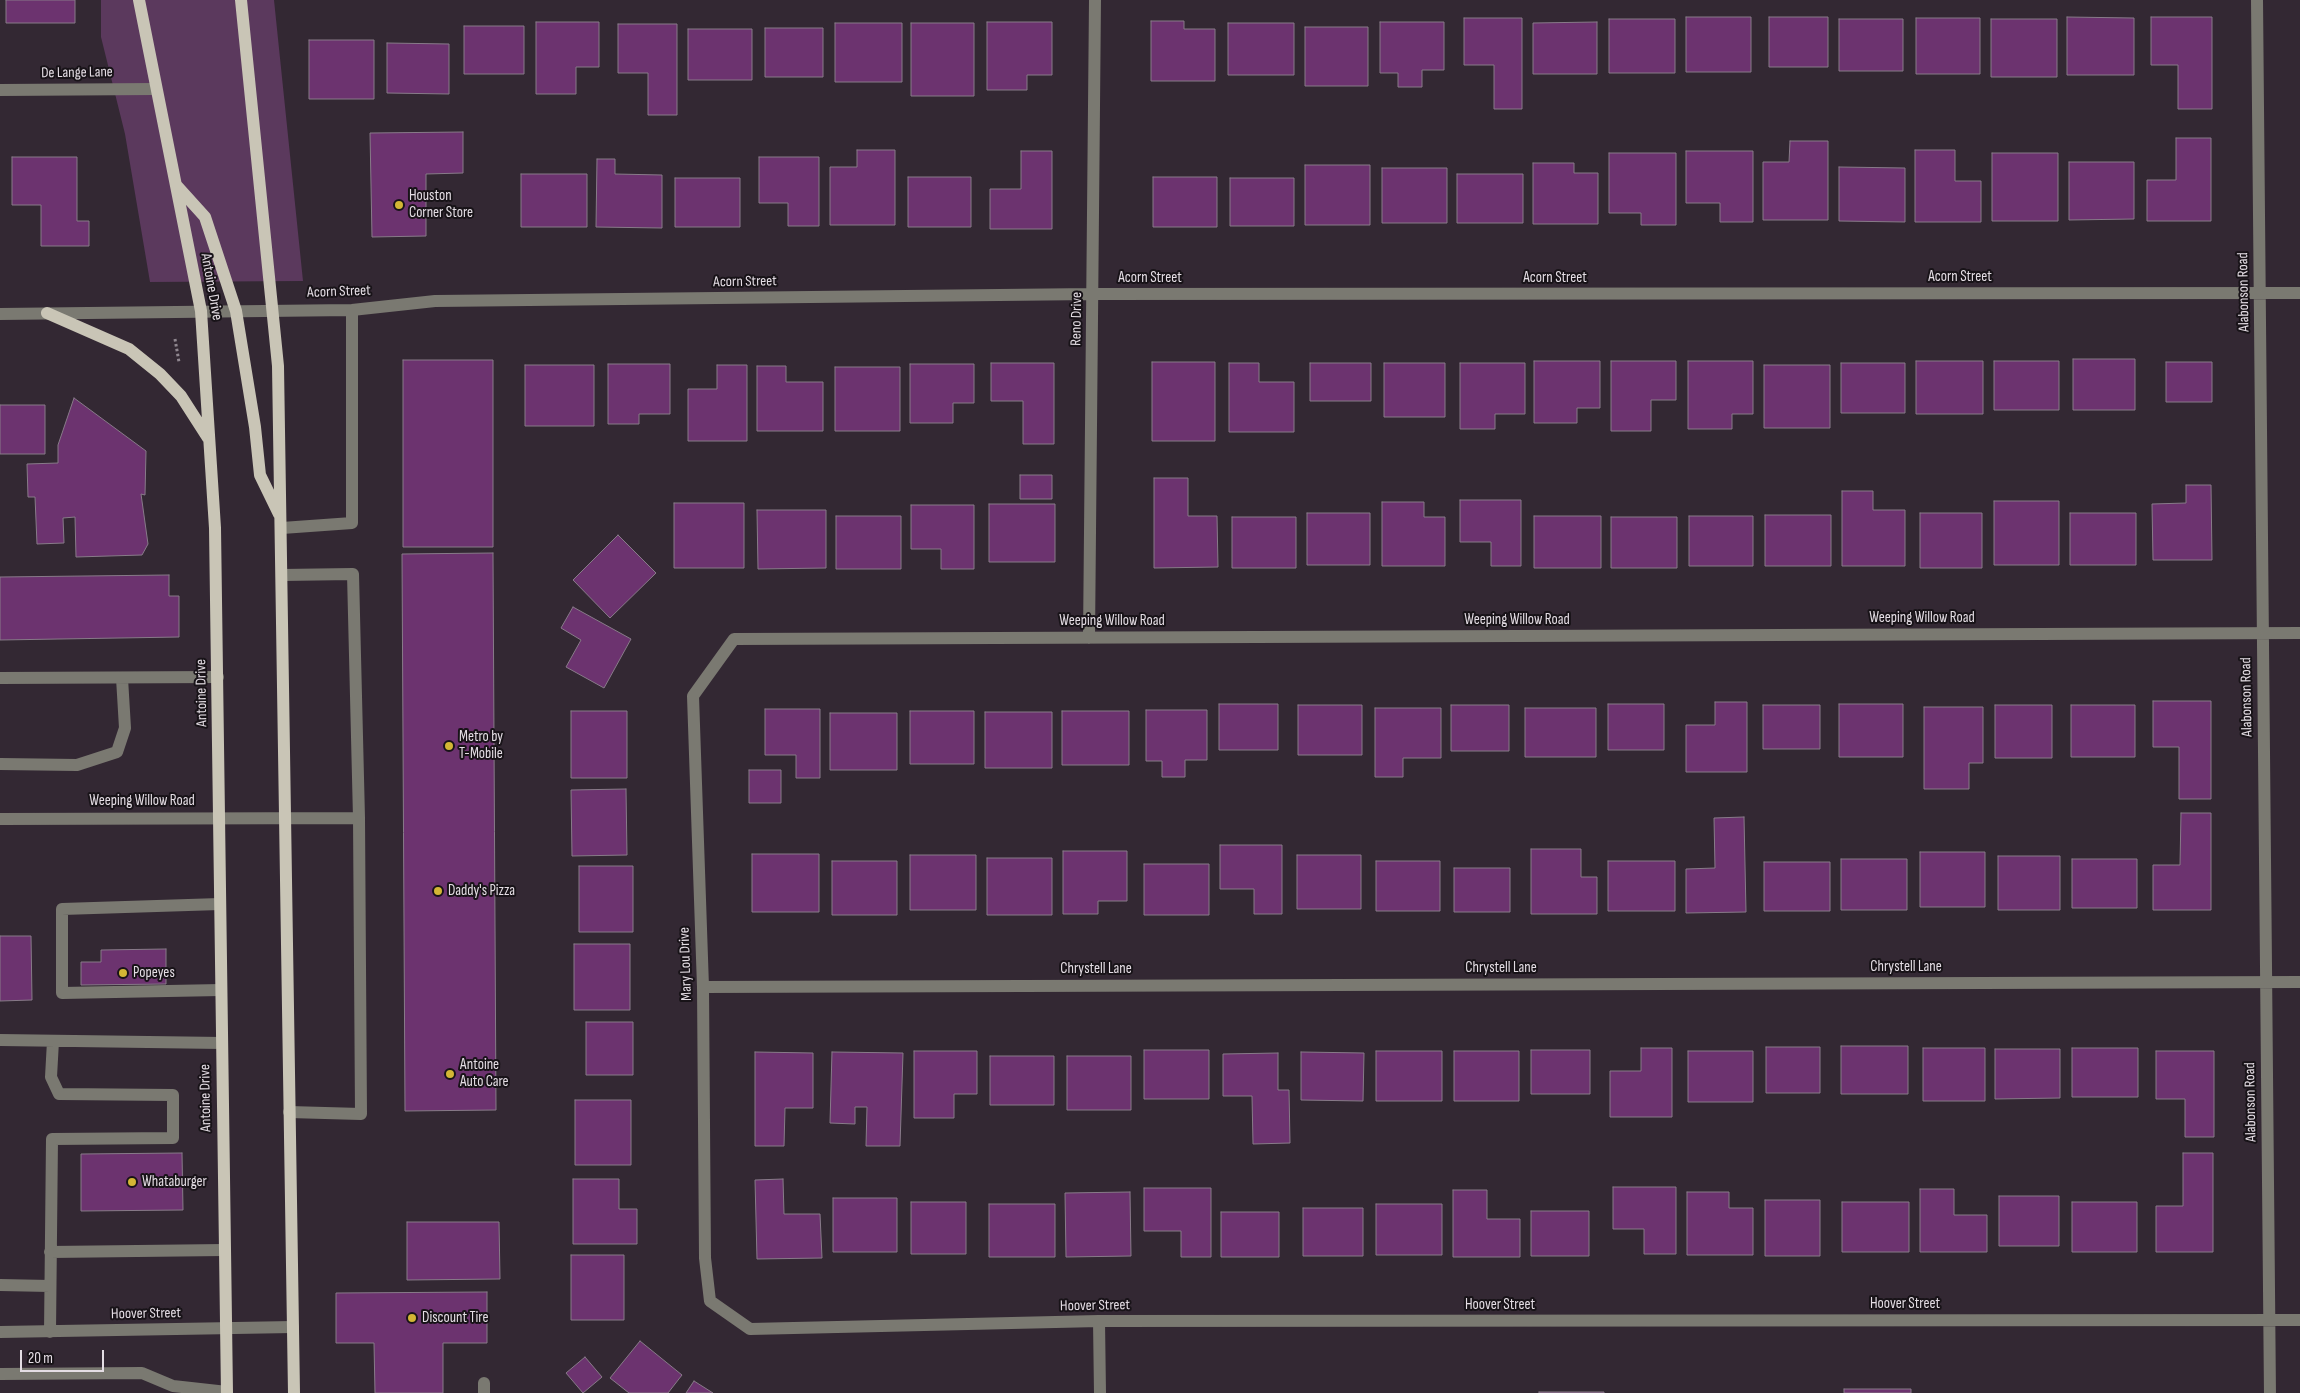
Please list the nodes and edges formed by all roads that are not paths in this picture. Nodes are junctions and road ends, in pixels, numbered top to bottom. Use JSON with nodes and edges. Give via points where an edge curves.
{"nodes":[{"id":1,"x":139,"y":0,"type":"edge"},
{"id":2,"x":241,"y":0,"type":"edge"},
{"id":3,"x":1095,"y":0,"type":"edge"},
{"id":4,"x":2258,"y":0,"type":"edge"},
{"id":5,"x":155,"y":89,"type":"junction"},
{"id":6,"x":0,"y":90,"type":"edge"},
{"id":7,"x":176,"y":186,"type":"junction"},
{"id":8,"x":2260,"y":293,"type":"junction"},
{"id":9,"x":2300,"y":293,"type":"edge"},
{"id":10,"x":1093,"y":294,"type":"junction"},
{"id":11,"x":271,"y":310,"type":"junction"},
{"id":12,"x":352,"y":310,"type":"junction"},
{"id":13,"x":201,"y":311,"type":"junction"},
{"id":14,"x":236,"y":311,"type":"junction"},
{"id":15,"x":47,"y":313,"type":"junction"},
{"id":16,"x":0,"y":314,"type":"edge"},
{"id":17,"x":210,"y":440,"type":"junction"},
{"id":18,"x":281,"y":523,"type":"junction"},
{"id":19,"x":282,"y":575,"type":"junction"},
{"id":20,"x":2263,"y":633,"type":"junction"},
{"id":21,"x":2300,"y":633,"type":"edge"},
{"id":22,"x":1089,"y":638,"type":"junction"},
{"id":23,"x":734,"y":639,"type":"joint"},
{"id":24,"x":218,"y":677,"type":"junction"},
{"id":25,"x":0,"y":678,"type":"edge"},
{"id":26,"x":122,"y":678,"type":"junction"},
{"id":27,"x":0,"y":764,"type":"edge"},
{"id":28,"x":219,"y":817,"type":"junction"},
{"id":29,"x":284,"y":818,"type":"junction"},
{"id":30,"x":359,"y":818,"type":"junction"},
{"id":31,"x":0,"y":819,"type":"edge"},
{"id":32,"x":220,"y":904,"type":"junction"},
{"id":33,"x":2266,"y":982,"type":"junction"},
{"id":34,"x":2300,"y":982,"type":"edge"},
{"id":35,"x":703,"y":987,"type":"junction"},
{"id":36,"x":221,"y":990,"type":"junction"},
{"id":37,"x":0,"y":1040,"type":"edge"},
{"id":38,"x":53,"y":1041,"type":"junction"},
{"id":39,"x":222,"y":1043,"type":"junction"},
{"id":40,"x":289,"y":1112,"type":"junction"},
{"id":41,"x":224,"y":1250,"type":"junction"},
{"id":42,"x":50,"y":1252,"type":"junction"},
{"id":43,"x":0,"y":1285,"type":"edge"},
{"id":44,"x":50,"y":1286,"type":"junction"},
{"id":45,"x":710,"y":1301,"type":"joint"},
{"id":46,"x":2270,"y":1320,"type":"junction"},
{"id":47,"x":2300,"y":1320,"type":"edge"},
{"id":48,"x":1099,"y":1321,"type":"junction"},
{"id":49,"x":293,"y":1327,"type":"junction"},
{"id":50,"x":225,"y":1328,"type":"junction"},
{"id":51,"x":0,"y":1332,"type":"edge"},
{"id":52,"x":50,"y":1332,"type":"junction"},
{"id":53,"x":0,"y":1374,"type":"edge"},
{"id":54,"x":227,"y":1392,"type":"edge"},
{"id":55,"x":294,"y":1393,"type":"edge"},
{"id":56,"x":1100,"y":1393,"type":"edge"},
{"id":57,"x":2270,"y":1393,"type":"edge"}],
"edges":[{"from":1,"to":5,"type":"main road","name":"Antoine Drive"},
{"from":2,"to":11,"type":"main road"},
{"from":3,"to":10,"type":"street","name":"Reno Drive"},
{"from":4,"to":8,"type":"street","name":"Alabonson Road"},
{"from":5,"to":6,"type":"street","name":"De Lange Lane"},
{"from":5,"to":7,"type":"main road","name":"Antoine Drive"},
{"from":7,"to":13,"type":"main road","name":"Antoine Drive"},
{"from":7,"to":14,"type":"main road","via":[[205,216]]},
{"from":8,"to":9,"type":"street","name":"Acorn Street"},
{"from":8,"to":10,"type":"street","name":"Acorn Street"},
{"from":8,"to":20,"type":"street","name":"Alabonson Road"},
{"from":10,"to":12,"type":"street","name":"Acorn Street","via":[[434,301]]},
{"from":10,"to":22,"type":"street","name":"Reno Drive"},
{"from":11,"to":12,"type":"street","name":"Acorn Street"},
{"from":11,"to":14,"type":"street","name":"Acorn Street"},
{"from":11,"to":18,"type":"main road","via":[[278,366]]},
{"from":12,"to":18,"type":"street","via":[[352,523]]},
{"from":13,"to":14,"type":"street","name":"Acorn Street"},
{"from":13,"to":15,"type":"street","name":"Acorn Street"},
{"from":13,"to":17,"type":"main road","name":"Antoine Drive"},
{"from":14,"to":18,"type":"main road","via":[[260,475]]},
{"from":15,"to":16,"type":"street","name":"Acorn Street"},
{"from":15,"to":17,"type":"main road","via":[[129,349],[181,396]]},
{"from":17,"to":24,"type":"main road","name":"Antoine Drive"},
{"from":18,"to":19,"type":"main road"},
{"from":19,"to":29,"type":"main road"},
{"from":19,"to":30,"type":"street","via":[[353,574]]},
{"from":20,"to":21,"type":"street","name":"Weeping Willow Road"},
{"from":20,"to":22,"type":"street","name":"Weeping Willow Road"},
{"from":20,"to":33,"type":"street","name":"Alabonson Road"},
{"from":22,"to":23,"type":"street","name":"Weeping Willow Road"},
{"from":23,"to":35,"type":"street","name":"Mary Lou Drive","via":[[693,696]]},
{"from":24,"to":26,"type":"street"},
{"from":24,"to":28,"type":"main road","name":"Antoine Drive"},
{"from":25,"to":26,"type":"street"},
{"from":26,"to":27,"type":"street","via":[[125,728],[117,752],[77,765]]},
{"from":28,"to":29,"type":"street","name":"Weeping Willow Road"},
{"from":28,"to":31,"type":"street","name":"Weeping Willow Road"},
{"from":28,"to":32,"type":"main road","name":"Antoine Drive"},
{"from":29,"to":30,"type":"street","name":"Weeping Willow Road"},
{"from":29,"to":40,"type":"main road"},
{"from":30,"to":40,"type":"street","via":[[361,1114]]},
{"from":32,"to":36,"type":"main road","name":"Antoine Drive"},
{"from":32,"to":36,"type":"street","via":[[62,908],[62,993]]},
{"from":33,"to":34,"type":"street","name":"Chrystell Lane"},
{"from":33,"to":35,"type":"street","name":"Chrystell Lane"},
{"from":33,"to":46,"type":"street","name":"Alabonson Road"},
{"from":35,"to":45,"type":"street","name":"Mary Lou Drive","via":[[705,1258]]},
{"from":36,"to":39,"type":"main road","name":"Antoine Drive"},
{"from":37,"to":38,"type":"street"},
{"from":38,"to":39,"type":"street"},
{"from":38,"to":42,"type":"street","via":[[51,1077],[59,1094],[173,1095],[174,1138],[52,1139]]},
{"from":39,"to":41,"type":"main road","name":"Antoine Drive"},
{"from":40,"to":49,"type":"main road"},
{"from":41,"to":42,"type":"street"},
{"from":41,"to":50,"type":"main road","name":"Antoine Drive"},
{"from":42,"to":44,"type":"street"},
{"from":43,"to":44,"type":"street"},
{"from":44,"to":52,"type":"street"},
{"from":45,"to":48,"type":"street","name":"Hoover Street","via":[[750,1329]]},
{"from":46,"to":47,"type":"street","name":"Hoover Street"},
{"from":46,"to":48,"type":"street","name":"Hoover Street"},
{"from":46,"to":57,"type":"street","name":"Alabonson Road"},
{"from":48,"to":56,"type":"street"},
{"from":49,"to":50,"type":"street","name":"Hoover Street"},
{"from":49,"to":55,"type":"main road"},
{"from":50,"to":52,"type":"street","name":"Hoover Street"},
{"from":50,"to":54,"type":"main road","name":"Antoine Drive"},
{"from":51,"to":52,"type":"street","name":"Hoover Street"},
{"from":53,"to":54,"type":"street","via":[[142,1373],[173,1386]]}]}
